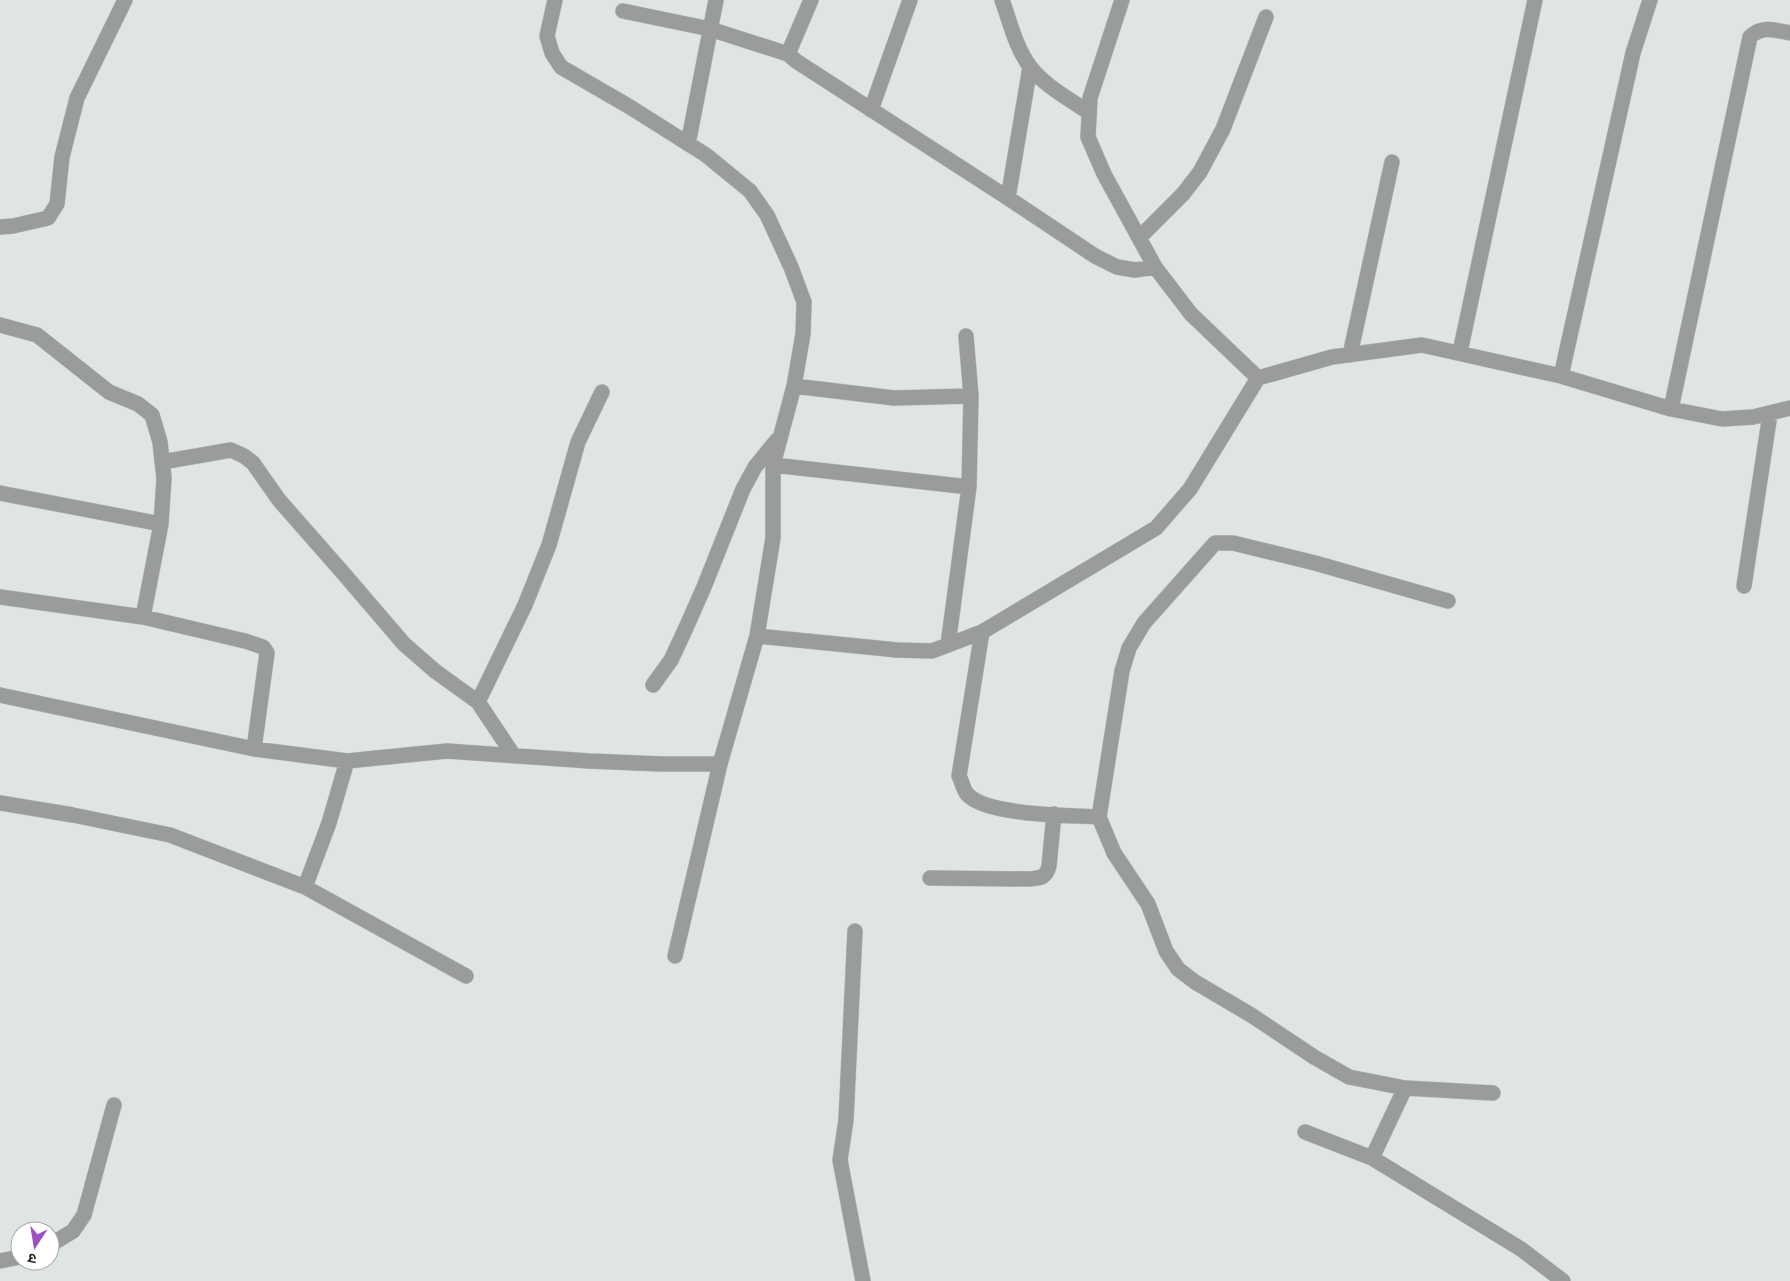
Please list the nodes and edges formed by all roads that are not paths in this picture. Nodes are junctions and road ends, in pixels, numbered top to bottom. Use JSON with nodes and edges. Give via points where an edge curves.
{"nodes":[{"id":1,"x":124,"y":0,"type":"edge"},
{"id":2,"x":555,"y":0,"type":"edge"},
{"id":3,"x":716,"y":0,"type":"edge"},
{"id":4,"x":811,"y":0,"type":"edge"},
{"id":5,"x":910,"y":0,"type":"edge"},
{"id":6,"x":1002,"y":0,"type":"edge"},
{"id":7,"x":1122,"y":0,"type":"edge"},
{"id":8,"x":1535,"y":0,"type":"edge"},
{"id":9,"x":1650,"y":0,"type":"edge"},
{"id":10,"x":623,"y":11,"type":"dead end"},
{"id":11,"x":1266,"y":17,"type":"dead end"},
{"id":12,"x":710,"y":30,"type":"junction"},
{"id":13,"x":1790,"y":33,"type":"edge"},
{"id":14,"x":788,"y":54,"type":"junction"},
{"id":15,"x":1030,"y":67,"type":"junction"},
{"id":16,"x":871,"y":110,"type":"junction"},
{"id":17,"x":1089,"y":113,"type":"junction"},
{"id":18,"x":688,"y":144,"type":"junction"},
{"id":19,"x":1392,"y":162,"type":"dead end"},
{"id":20,"x":1008,"y":198,"type":"junction"},
{"id":21,"x":0,"y":227,"type":"edge"},
{"id":22,"x":1140,"y":238,"type":"junction"},
{"id":23,"x":1155,"y":267,"type":"junction"},
{"id":24,"x":0,"y":325,"type":"edge"},
{"id":25,"x":966,"y":336,"type":"dead end"},
{"id":26,"x":1460,"y":352,"type":"junction"},
{"id":27,"x":1350,"y":354,"type":"junction"},
{"id":28,"x":1561,"y":376,"type":"junction"},
{"id":29,"x":1258,"y":378,"type":"junction"},
{"id":30,"x":794,"y":386,"type":"junction"},
{"id":31,"x":602,"y":392,"type":"dead end"},
{"id":32,"x":971,"y":396,"type":"junction"},
{"id":33,"x":1790,"y":408,"type":"edge"},
{"id":34,"x":1671,"y":409,"type":"junction"},
{"id":35,"x":1770,"y":414,"type":"junction"},
{"id":36,"x":781,"y":435,"type":"junction"},
{"id":37,"x":162,"y":462,"type":"junction"},
{"id":38,"x":773,"y":465,"type":"junction"},
{"id":39,"x":969,"y":487,"type":"junction"},
{"id":40,"x":0,"y":493,"type":"edge"},
{"id":41,"x":162,"y":524,"type":"junction"},
{"id":42,"x":1744,"y":586,"type":"dead end"},
{"id":43,"x":0,"y":597,"type":"edge"},
{"id":44,"x":1448,"y":601,"type":"dead end"},
{"id":45,"x":142,"y":617,"type":"junction"},
{"id":46,"x":982,"y":632,"type":"junction"},
{"id":47,"x":758,"y":636,"type":"junction"},
{"id":48,"x":948,"y":645,"type":"junction"},
{"id":49,"x":653,"y":685,"type":"dead end"},
{"id":50,"x":0,"y":696,"type":"edge"},
{"id":51,"x":478,"y":702,"type":"junction"},
{"id":52,"x":254,"y":748,"type":"junction"},
{"id":53,"x":514,"y":756,"type":"junction"},
{"id":54,"x":347,"y":761,"type":"junction"},
{"id":55,"x":720,"y":764,"type":"junction"},
{"id":56,"x":0,"y":803,"type":"edge"},
{"id":57,"x":1054,"y":814,"type":"junction"},
{"id":58,"x":1099,"y":817,"type":"junction"},
{"id":59,"x":930,"y":878,"type":"dead end"},
{"id":60,"x":305,"y":887,"type":"junction"},
{"id":61,"x":855,"y":931,"type":"dead end"},
{"id":62,"x":675,"y":956,"type":"dead end"},
{"id":63,"x":466,"y":976,"type":"dead end"},
{"id":64,"x":1405,"y":1088,"type":"junction"},
{"id":65,"x":1493,"y":1094,"type":"dead end"},
{"id":66,"x":114,"y":1104,"type":"dead end"},
{"id":67,"x":1305,"y":1132,"type":"dead end"},
{"id":68,"x":1372,"y":1158,"type":"junction"},
{"id":69,"x":60,"y":1239,"type":"edge"},
{"id":70,"x":863,"y":1281,"type":"edge"},
{"id":71,"x":1562,"y":1281,"type":"edge"}],
"edges":[{"from":1,"to":21,"type":"street","via":[[77,98],[62,156],[57,204],[48,218]]},
{"from":2,"to":18,"type":"street","via":[[548,36],[552,53],[561,67]]},
{"from":3,"to":12,"type":"street"},
{"from":4,"to":14,"type":"street"},
{"from":5,"to":16,"type":"street"},
{"from":6,"to":15,"type":"street","via":[[1017,43]]},
{"from":7,"to":17,"type":"street","via":[[1090,98]]},
{"from":8,"to":26,"type":"street"},
{"from":9,"to":28,"type":"street","via":[[1634,53]]},
{"from":10,"to":12,"type":"street"},
{"from":11,"to":22,"type":"street","via":[[1223,128],[1200,172]]},
{"from":12,"to":14,"type":"street"},
{"from":12,"to":18,"type":"street"},
{"from":13,"to":34,"type":"street","via":[[1773,29],[1756,31],[1750,37]]},
{"from":14,"to":16,"type":"street"},
{"from":15,"to":17,"type":"street"},
{"from":15,"to":20,"type":"street"},
{"from":16,"to":20,"type":"street"},
{"from":17,"to":22,"type":"street","via":[[1088,137],[1104,174]]},
{"from":18,"to":30,"type":"street","via":[[750,191],[767,215],[791,267],[804,302],[804,334]]},
{"from":19,"to":27,"type":"street"},
{"from":20,"to":23,"type":"street","via":[[1117,267],[1135,270]]},
{"from":22,"to":23,"type":"street"},
{"from":23,"to":29,"type":"street","via":[[1191,314]]},
{"from":24,"to":37,"type":"street","via":[[36,335],[108,392],[138,404],[152,415]]},
{"from":25,"to":32,"type":"street"},
{"from":26,"to":27,"type":"street","via":[[1422,345]]},
{"from":26,"to":28,"type":"street"},
{"from":27,"to":29,"type":"street"},
{"from":28,"to":34,"type":"street"},
{"from":29,"to":46,"type":"street","via":[[1190,489],[1156,528]]},
{"from":30,"to":32,"type":"street","via":[[894,398]]},
{"from":30,"to":36,"type":"street"},
{"from":31,"to":51,"type":"street","via":[[578,442],[549,545],[525,605]]},
{"from":32,"to":39,"type":"street"},
{"from":33,"to":35,"type":"street"},
{"from":34,"to":35,"type":"street","via":[[1722,419]]},
{"from":35,"to":42,"type":"street"},
{"from":36,"to":38,"type":"street"},
{"from":36,"to":49,"type":"street","via":[[755,467],[743,489],[685,630],[671,660]]},
{"from":37,"to":41,"type":"street"},
{"from":37,"to":51,"type":"street","via":[[231,450],[244,456],[404,644]]},
{"from":38,"to":39,"type":"street"},
{"from":38,"to":47,"type":"street","via":[[773,538]]},
{"from":39,"to":48,"type":"street"},
{"from":40,"to":41,"type":"street"},
{"from":41,"to":45,"type":"street"},
{"from":43,"to":45,"type":"street"},
{"from":44,"to":58,"type":"street","via":[[1315,563],[1233,543],[1215,543],[1144,623],[1129,648],[1122,671]]},
{"from":45,"to":52,"type":"street","via":[[263,647],[267,653]]},
{"from":46,"to":48,"type":"street"},
{"from":46,"to":57,"type":"street","via":[[959,776],[967,794],[980,802],[1004,810]]},
{"from":47,"to":48,"type":"street","via":[[897,650],[932,651]]},
{"from":47,"to":55,"type":"street"},
{"from":50,"to":52,"type":"street"},
{"from":51,"to":53,"type":"street"},
{"from":52,"to":54,"type":"street"},
{"from":53,"to":54,"type":"street","via":[[446,752]]},
{"from":53,"to":55,"type":"street"},
{"from":54,"to":60,"type":"street","via":[[329,823]]},
{"from":55,"to":62,"type":"street"},
{"from":56,"to":60,"type":"street","via":[[170,835]]},
{"from":57,"to":58,"type":"street"},
{"from":57,"to":59,"type":"street","via":[[1049,866],[1042,878]]},
{"from":58,"to":64,"type":"street","via":[[1114,853],[1148,904],[1166,951],[1178,968],[1195,982],[1349,1077]]},
{"from":60,"to":63,"type":"street"},
{"from":61,"to":70,"type":"street","via":[[846,1120],[840,1160]]},
{"from":64,"to":65,"type":"street"},
{"from":64,"to":68,"type":"street"},
{"from":66,"to":69,"type":"street","via":[[84,1215],[73,1231]]},
{"from":67,"to":68,"type":"street"},
{"from":68,"to":71,"type":"street","via":[[1521,1249]]}]}
